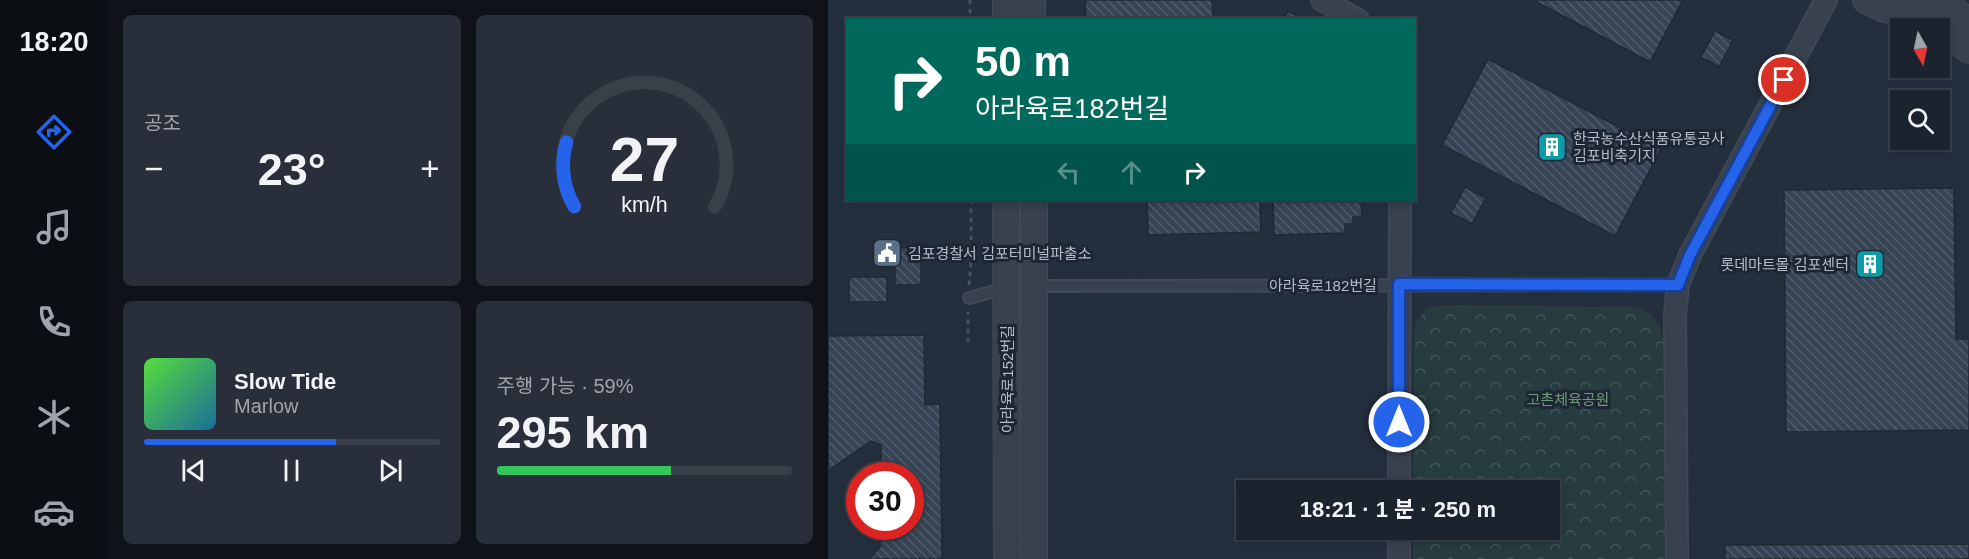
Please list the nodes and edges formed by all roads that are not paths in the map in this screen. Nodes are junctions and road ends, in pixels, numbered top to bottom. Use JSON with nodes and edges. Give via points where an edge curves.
{"nodes":[{"id":1,"x":1006,"y":0,"type":"edge"},
{"id":2,"x":1032,"y":0,"type":"edge"},
{"id":3,"x":1322,"y":0,"type":"edge"},
{"id":4,"x":1826,"y":0,"type":"edge"},
{"id":5,"x":1866,"y":0,"type":"edge"},
{"id":6,"x":1903,"y":0,"type":"edge"},
{"id":7,"x":1934,"y":8,"type":"edge"},
{"id":8,"x":1006,"y":18,"type":"edge"},
{"id":9,"x":1032,"y":18,"type":"edge"},
{"id":10,"x":1354,"y":18,"type":"edge"},
{"id":11,"x":1969,"y":22,"type":"edge"},
{"id":12,"x":1969,"y":51,"type":"edge"},
{"id":13,"x":1006,"y":201,"type":"edge"},
{"id":14,"x":1034,"y":201,"type":"edge"},
{"id":15,"x":1400,"y":201,"type":"edge"},
{"id":16,"x":1399,"y":284,"type":"junction"},
{"id":17,"x":1678,"y":285,"type":"junction"},
{"id":18,"x":1020,"y":287,"type":"junction"},
{"id":19,"x":969,"y":298,"type":"dead end"},
{"id":20,"x":1399,"y":480,"type":"edge"},
{"id":21,"x":1399,"y":540,"type":"edge"},
{"id":22,"x":1007,"y":559,"type":"edge"},
{"id":23,"x":1034,"y":559,"type":"edge"},
{"id":24,"x":1399,"y":559,"type":"edge"},
{"id":25,"x":1677,"y":559,"type":"edge"}],
"edges":[{"from":1,"to":8,"type":"street"},
{"from":2,"to":9,"type":"street"},
{"from":3,"to":10,"type":"street"},
{"from":4,"to":17,"type":"street","via":[[1690,255]]},
{"from":5,"to":7,"type":"street","via":[[1885,9]]},
{"from":6,"to":7,"type":"street"},
{"from":7,"to":11,"type":"street"},
{"from":7,"to":12,"type":"street"},
{"from":13,"to":18,"type":"street","name":"아라육로152번길"},
{"from":14,"to":18,"type":"street","name":"아라육로152번길"},
{"from":15,"to":16,"type":"street"},
{"from":16,"to":17,"type":"lane","name":"아라육로182번길"},
{"from":16,"to":18,"type":"lane","name":"아라육로182번길"},
{"from":16,"to":20,"type":"street"},
{"from":17,"to":25,"type":"street"},
{"from":18,"to":19,"type":"lane","name":"아라육로182번길"},
{"from":18,"to":22,"type":"street","name":"아라육로152번길"},
{"from":18,"to":23,"type":"street","name":"아라육로152번길"},
{"from":21,"to":24,"type":"street"}]}
